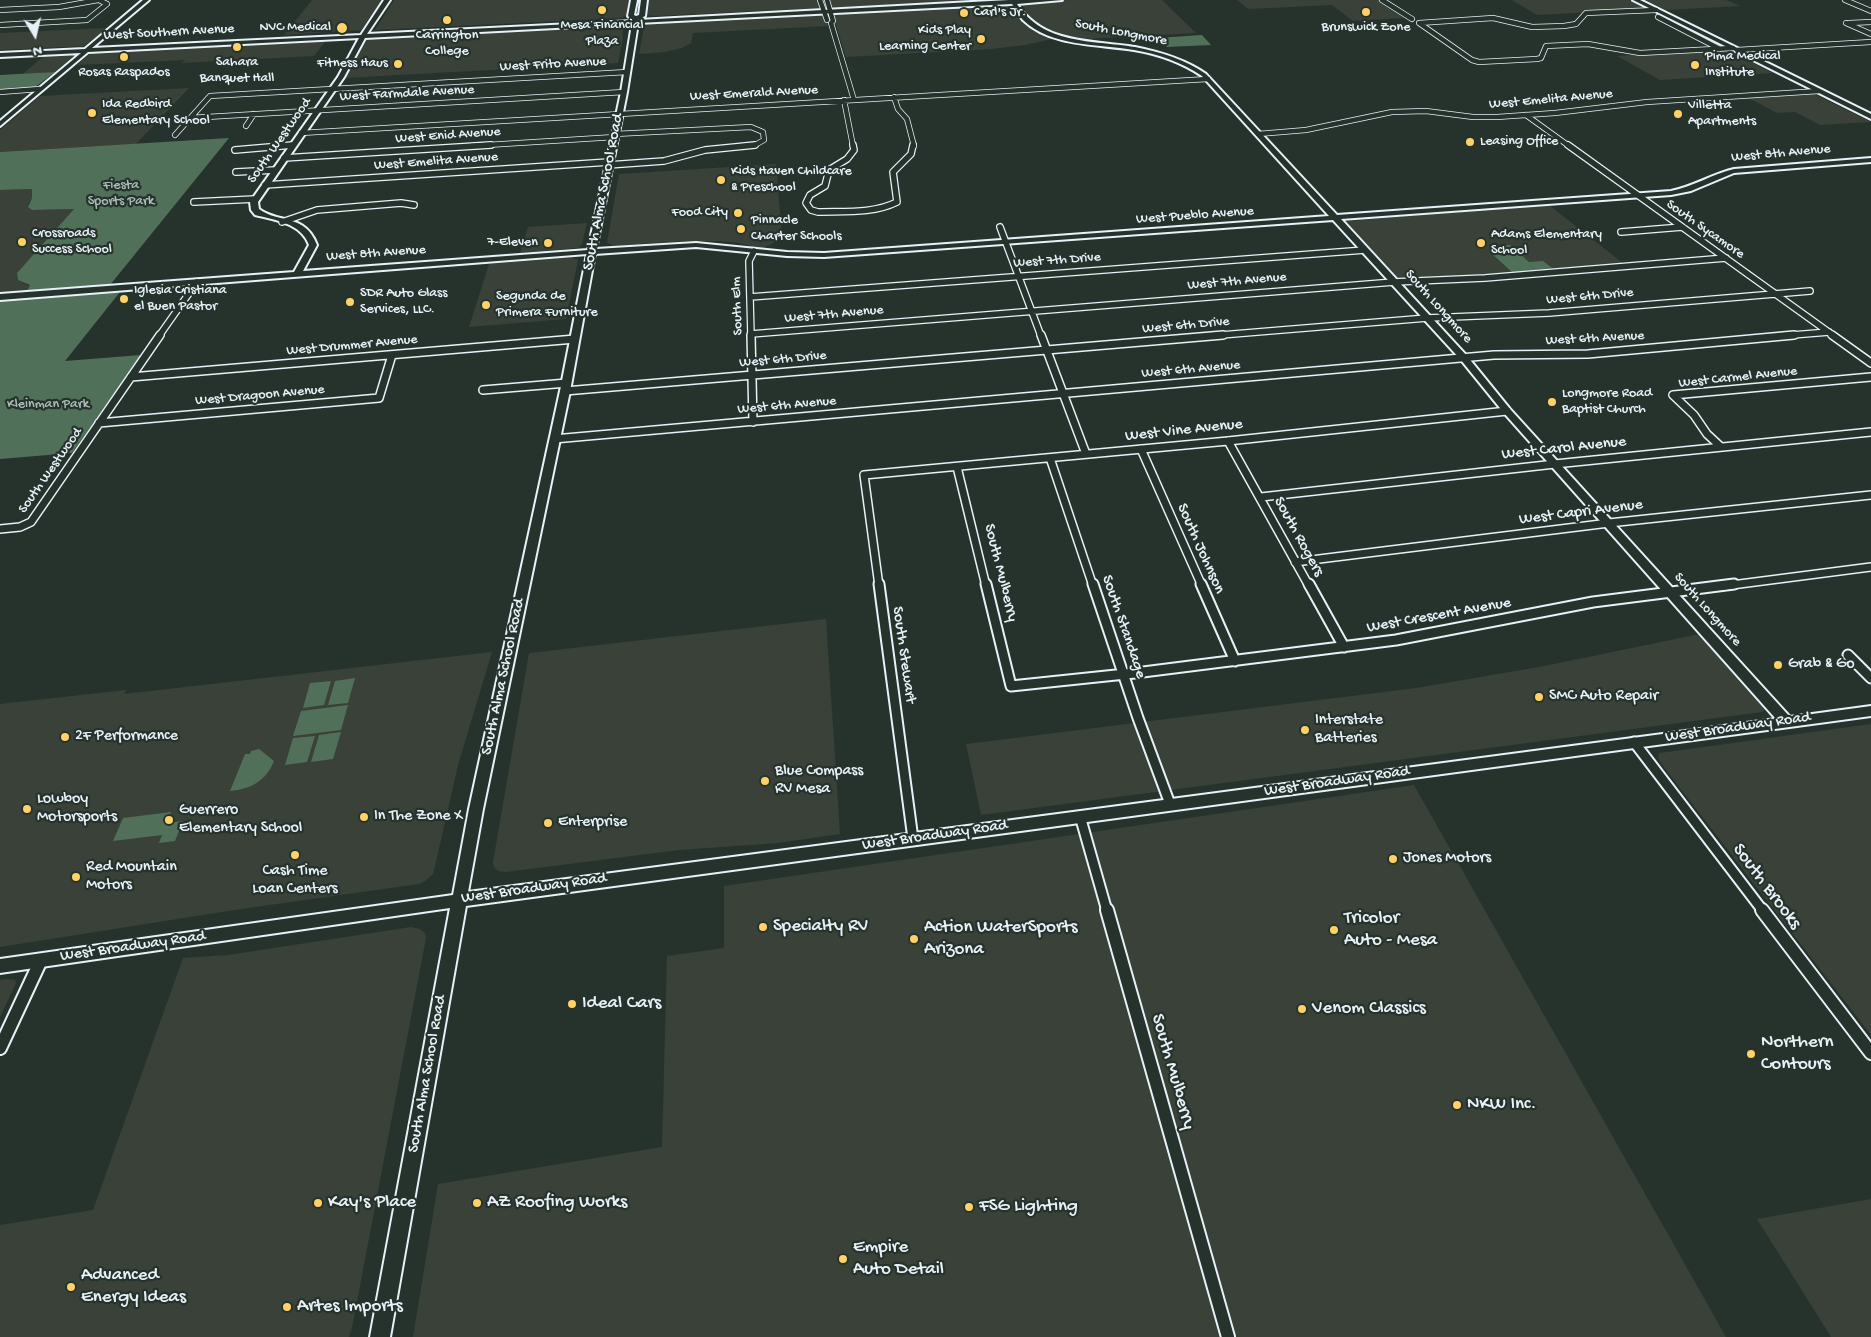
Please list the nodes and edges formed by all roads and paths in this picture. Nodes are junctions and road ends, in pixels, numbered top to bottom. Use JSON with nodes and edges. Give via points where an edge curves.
{"nodes":[{"id":1,"x":99,"y":0,"type":"edge"},
{"id":2,"x":146,"y":0,"type":"edge"},
{"id":3,"x":387,"y":0,"type":"edge"},
{"id":4,"x":634,"y":0,"type":"edge"},
{"id":5,"x":644,"y":0,"type":"edge"},
{"id":6,"x":820,"y":0,"type":"edge"},
{"id":7,"x":828,"y":0,"type":"edge"},
{"id":8,"x":1058,"y":0,"type":"edge"},
{"id":9,"x":1382,"y":0,"type":"edge"},
{"id":10,"x":1636,"y":0,"type":"edge"},
{"id":11,"x":1845,"y":0,"type":"edge"},
{"id":12,"x":1014,"y":1,"type":"edge"},
{"id":13,"x":0,"y":10,"type":"edge"},
{"id":14,"x":826,"y":10,"type":"junction"},
{"id":15,"x":1656,"y":10,"type":"junction"},
{"id":16,"x":1871,"y":11,"type":"edge"},
{"id":17,"x":1658,"y":17,"type":"dead end"},
{"id":18,"x":1412,"y":19,"type":"dead end"},
{"id":19,"x":636,"y":20,"type":"junction"},
{"id":20,"x":1871,"y":22,"type":"edge"},
{"id":21,"x":831,"y":23,"type":"joint"},
{"id":22,"x":0,"y":25,"type":"edge"},
{"id":23,"x":502,"y":27,"type":"junction"},
{"id":24,"x":365,"y":34,"type":"junction"},
{"id":25,"x":1871,"y":34,"type":"edge"},
{"id":26,"x":260,"y":40,"type":"junction"},
{"id":27,"x":191,"y":42,"type":"junction"},
{"id":28,"x":1871,"y":42,"type":"edge"},
{"id":29,"x":143,"y":47,"type":"junction"},
{"id":30,"x":90,"y":48,"type":"junction"},
{"id":31,"x":1720,"y":49,"type":"junction"},
{"id":32,"x":1735,"y":49,"type":"junction"},
{"id":33,"x":0,"y":53,"type":"edge"},
{"id":34,"x":627,"y":72,"type":"junction"},
{"id":35,"x":1208,"y":79,"type":"junction"},
{"id":36,"x":332,"y":89,"type":"junction"},
{"id":37,"x":40,"y":90,"type":"junction"},
{"id":38,"x":1819,"y":91,"type":"junction"},
{"id":39,"x":0,"y":92,"type":"edge"},
{"id":40,"x":624,"y":92,"type":"junction"},
{"id":41,"x":210,"y":96,"type":"joint"},
{"id":42,"x":894,"y":97,"type":"junction"},
{"id":43,"x":844,"y":100,"type":"junction"},
{"id":44,"x":854,"y":100,"type":"junction"},
{"id":45,"x":317,"y":110,"type":"junction"},
{"id":46,"x":620,"y":113,"type":"junction"},
{"id":47,"x":254,"y":114,"type":"junction"},
{"id":48,"x":1526,"y":115,"type":"junction"},
{"id":49,"x":1871,"y":117,"type":"edge"},
{"id":50,"x":190,"y":118,"type":"junction"},
{"id":51,"x":0,"y":124,"type":"edge"},
{"id":52,"x":246,"y":126,"type":"dead end"},
{"id":53,"x":301,"y":133,"type":"junction"},
{"id":54,"x":1258,"y":134,"type":"junction"},
{"id":55,"x":175,"y":135,"type":"dead end"},
{"id":56,"x":615,"y":135,"type":"junction"},
{"id":57,"x":763,"y":137,"type":"joint"},
{"id":58,"x":293,"y":144,"type":"junction"},
{"id":59,"x":235,"y":150,"type":"dead end"},
{"id":60,"x":284,"y":158,"type":"junction"},
{"id":61,"x":1871,"y":160,"type":"edge"},
{"id":62,"x":609,"y":163,"type":"junction"},
{"id":63,"x":276,"y":170,"type":"junction"},
{"id":64,"x":236,"y":172,"type":"dead end"},
{"id":65,"x":265,"y":185,"type":"junction"},
{"id":66,"x":1638,"y":196,"type":"junction"},
{"id":67,"x":255,"y":199,"type":"junction"},
{"id":68,"x":194,"y":202,"type":"dead end"},
{"id":69,"x":414,"y":204,"type":"dead end"},
{"id":70,"x":1336,"y":218,"type":"junction"},
{"id":71,"x":282,"y":222,"type":"junction"},
{"id":72,"x":1000,"y":227,"type":"dead end"},
{"id":73,"x":1682,"y":227,"type":"junction"},
{"id":74,"x":1621,"y":232,"type":"dead end"},
{"id":75,"x":1006,"y":242,"type":"junction"},
{"id":76,"x":1366,"y":250,"type":"junction"},
{"id":77,"x":592,"y":251,"type":"junction"},
{"id":78,"x":754,"y":251,"type":"junction"},
{"id":79,"x":1726,"y":258,"type":"junction"},
{"id":80,"x":297,"y":274,"type":"junction"},
{"id":81,"x":1019,"y":276,"type":"junction"},
{"id":82,"x":196,"y":282,"type":"junction"},
{"id":83,"x":1394,"y":282,"type":"junction"},
{"id":84,"x":1810,"y":291,"type":"dead end"},
{"id":85,"x":1775,"y":293,"type":"junction"},
{"id":86,"x":0,"y":297,"type":"edge"},
{"id":87,"x":750,"y":297,"type":"junction"},
{"id":88,"x":1032,"y":311,"type":"junction"},
{"id":89,"x":1427,"y":318,"type":"junction"},
{"id":90,"x":1829,"y":332,"type":"junction"},
{"id":91,"x":751,"y":334,"type":"junction"},
{"id":92,"x":575,"y":339,"type":"junction"},
{"id":93,"x":1047,"y":350,"type":"junction"},
{"id":94,"x":392,"y":355,"type":"junction"},
{"id":95,"x":1464,"y":358,"type":"junction"},
{"id":96,"x":1871,"y":363,"type":"edge"},
{"id":97,"x":752,"y":375,"type":"junction"},
{"id":98,"x":131,"y":377,"type":"junction"},
{"id":99,"x":1871,"y":377,"type":"edge"},
{"id":100,"x":566,"y":387,"type":"junction"},
{"id":101,"x":484,"y":390,"type":"dead end"},
{"id":102,"x":1064,"y":394,"type":"junction"},
{"id":103,"x":1507,"y":410,"type":"junction"},
{"id":104,"x":753,"y":422,"type":"junction"},
{"id":105,"x":99,"y":423,"type":"junction"},
{"id":106,"x":1871,"y":432,"type":"edge"},
{"id":107,"x":554,"y":439,"type":"junction"},
{"id":108,"x":1228,"y":441,"type":"junction"},
{"id":109,"x":1721,"y":447,"type":"junction"},
{"id":110,"x":1141,"y":449,"type":"junction"},
{"id":111,"x":1086,"y":454,"type":"junction"},
{"id":112,"x":1050,"y":458,"type":"junction"},
{"id":113,"x":1554,"y":464,"type":"junction"},
{"id":114,"x":957,"y":467,"type":"junction"},
{"id":115,"x":864,"y":475,"type":"joint"},
{"id":116,"x":1871,"y":495,"type":"edge"},
{"id":117,"x":1261,"y":497,"type":"junction"},
{"id":118,"x":1609,"y":523,"type":"junction"},
{"id":119,"x":0,"y":529,"type":"edge"},
{"id":120,"x":1295,"y":562,"type":"junction"},
{"id":121,"x":1871,"y":567,"type":"edge"},
{"id":122,"x":1670,"y":592,"type":"junction"},
{"id":123,"x":1344,"y":647,"type":"junction"},
{"id":124,"x":1848,"y":656,"type":"dead end"},
{"id":125,"x":1235,"y":661,"type":"junction"},
{"id":126,"x":1124,"y":674,"type":"junction"},
{"id":127,"x":1871,"y":678,"type":"edge"},
{"id":128,"x":1011,"y":686,"type":"joint"},
{"id":129,"x":1871,"y":711,"type":"edge"},
{"id":130,"x":1787,"y":722,"type":"junction"},
{"id":131,"x":1634,"y":742,"type":"junction"},
{"id":132,"x":1170,"y":804,"type":"junction"},
{"id":133,"x":1080,"y":816,"type":"junction"},
{"id":134,"x":913,"y":839,"type":"junction"},
{"id":135,"x":459,"y":900,"type":"junction"},
{"id":136,"x":41,"y":960,"type":"junction"},
{"id":137,"x":0,"y":966,"type":"edge"},
{"id":138,"x":0,"y":1048,"type":"edge"},
{"id":139,"x":1871,"y":1053,"type":"edge"},
{"id":140,"x":380,"y":1337,"type":"edge"},
{"id":141,"x":1228,"y":1337,"type":"edge"}],
"edges":[{"from":1,"to":13,"type":"street","via":[[69,6]]},
{"from":1,"to":22,"type":"street","via":[[107,4],[88,20]]},
{"from":2,"to":30,"type":"main road"},
{"from":3,"to":24,"type":"main road","name":"South Westwood"},
{"from":4,"to":19,"type":"main road","name":"South Alma School Road","via":[[631,16]]},
{"from":5,"to":19,"type":"main road","name":"South Alma School Road","via":[[642,16]]},
{"from":6,"to":14,"type":"street"},
{"from":7,"to":14,"type":"street"},
{"from":8,"to":12,"type":"main road","name":"West Southern Avenue"},
{"from":9,"to":18,"type":"street"},
{"from":10,"to":15,"type":"main road"},
{"from":11,"to":16,"type":"street"},
{"from":12,"to":14,"type":"main road","name":"West Southern Avenue"},
{"from":12,"to":35,"type":"main road","name":"South Longmore","via":[[1025,20],[1043,30],[1071,39],[1162,55],[1191,66]]},
{"from":14,"to":19,"type":"main road","name":"West Southern Avenue"},
{"from":14,"to":21,"type":"street","via":[[833,21]]},
{"from":15,"to":31,"type":"street","via":[[1586,13],[1576,24],[1570,25],[1532,26],[1493,18],[1419,23],[1479,62],[1539,59],[1545,47],[1588,44],[1637,53]]},
{"from":15,"to":32,"type":"main road"},
{"from":17,"to":31,"type":"street"},
{"from":19,"to":23,"type":"main road","name":"West Southern Avenue"},
{"from":19,"to":23,"type":"main road","name":"West Southern Avenue"},
{"from":19,"to":34,"type":"main road","name":"South Alma School Road"},
{"from":20,"to":25,"type":"street","via":[[1846,23]]},
{"from":21,"to":44,"type":"street"},
{"from":23,"to":24,"type":"main road","name":"West Southern Avenue"},
{"from":23,"to":24,"type":"main road","name":"West Southern Avenue"},
{"from":24,"to":26,"type":"main road","name":"West Southern Avenue"},
{"from":24,"to":26,"type":"main road","name":"West Southern Avenue"},
{"from":24,"to":36,"type":"main road","name":"South Westwood"},
{"from":26,"to":27,"type":"main road","name":"West Southern Avenue"},
{"from":26,"to":29,"type":"main road","name":"West Southern Avenue"},
{"from":27,"to":29,"type":"main road"},
{"from":27,"to":30,"type":"main road","name":"West Southern Avenue"},
{"from":28,"to":32,"type":"street"},
{"from":29,"to":30,"type":"main road","name":"West Southern Avenue"},
{"from":30,"to":33,"type":"main road","name":"West Southern Avenue"},
{"from":30,"to":37,"type":"main road"},
{"from":31,"to":32,"type":"street"},
{"from":32,"to":38,"type":"main road"},
{"from":34,"to":36,"type":"street","name":"West Frito Avenue"},
{"from":34,"to":40,"type":"main road","name":"South Alma School Road"},
{"from":35,"to":42,"type":"street","name":"West Emerald Avenue"},
{"from":35,"to":54,"type":"main road","name":"South Longmore"},
{"from":36,"to":41,"type":"street","name":"West Frito Avenue"},
{"from":36,"to":45,"type":"main road","name":"South Westwood"},
{"from":37,"to":39,"type":"street"},
{"from":37,"to":51,"type":"main road"},
{"from":38,"to":48,"type":"street","name":"West Emelita Avenue","via":[[1647,102]]},
{"from":38,"to":49,"type":"main road"},
{"from":40,"to":45,"type":"street","name":"West Farmdale Avenue"},
{"from":40,"to":46,"type":"main road","name":"South Alma School Road"},
{"from":41,"to":50,"type":"street"},
{"from":42,"to":43,"type":"street","via":[[898,109],[907,119],[914,148],[893,172],[897,202],[877,209],[810,210],[806,203],[808,198],[825,186],[829,170],[848,159],[854,150]]},
{"from":42,"to":44,"type":"street","name":"West Emerald Avenue"},
{"from":43,"to":44,"type":"street","name":"West Emerald Avenue"},
{"from":43,"to":46,"type":"street","name":"West Emerald Avenue"},
{"from":45,"to":47,"type":"street","name":"West Farmdale Avenue"},
{"from":45,"to":53,"type":"main road","name":"South Westwood"},
{"from":46,"to":53,"type":"street","name":"West Emerald Avenue"},
{"from":46,"to":56,"type":"main road","name":"South Alma School Road"},
{"from":47,"to":50,"type":"street","name":"West Farmdale Avenue"},
{"from":47,"to":52,"type":"street"},
{"from":48,"to":54,"type":"street","name":"West Emelita Avenue","via":[[1479,117],[1426,111],[1392,112],[1306,130]]},
{"from":48,"to":66,"type":"street","name":"South Sycamore"},
{"from":50,"to":55,"type":"street"},
{"from":53,"to":58,"type":"main road","name":"South Westwood"},
{"from":54,"to":70,"type":"main road","name":"South Longmore"},
{"from":56,"to":57,"type":"street","name":"West Enid Avenue","via":[[743,127],[759,129]]},
{"from":56,"to":60,"type":"street","name":"West Enid Avenue"},
{"from":56,"to":62,"type":"main road","name":"South Alma School Road"},
{"from":57,"to":62,"type":"street","name":"West Emelita Avenue","via":[[763,142],[755,145],[705,150],[664,161]]},
{"from":58,"to":59,"type":"street"},
{"from":58,"to":60,"type":"main road","name":"South Westwood"},
{"from":60,"to":63,"type":"main road","name":"South Westwood"},
{"from":61,"to":66,"type":"main road","name":"West 8th Avenue","via":[[1734,171],[1713,177],[1684,192]]},
{"from":62,"to":65,"type":"street","name":"West Emelita Avenue"},
{"from":62,"to":77,"type":"main road","name":"South Alma School Road"},
{"from":63,"to":64,"type":"street"},
{"from":63,"to":65,"type":"main road","name":"South Westwood"},
{"from":65,"to":67,"type":"main road","name":"South Westwood"},
{"from":66,"to":70,"type":"main road","name":"West Pueblo Avenue"},
{"from":66,"to":73,"type":"street","name":"South Sycamore"},
{"from":67,"to":68,"type":"street"},
{"from":67,"to":71,"type":"main road","name":"South Westwood","via":[[255,210]]},
{"from":69,"to":71,"type":"street","via":[[317,210]]},
{"from":70,"to":75,"type":"main road","name":"West Pueblo Avenue"},
{"from":70,"to":76,"type":"main road","name":"South Longmore"},
{"from":71,"to":80,"type":"main road","name":"South Westwood","via":[[303,229],[311,238],[311,250]]},
{"from":72,"to":75,"type":"street"},
{"from":73,"to":74,"type":"street"},
{"from":73,"to":79,"type":"street","name":"South Sycamore"},
{"from":75,"to":78,"type":"main road","name":"West Pueblo Avenue","via":[[804,256]]},
{"from":75,"to":81,"type":"street"},
{"from":76,"to":81,"type":"street","name":"West 7th Drive"},
{"from":76,"to":83,"type":"main road","name":"South Longmore"},
{"from":77,"to":78,"type":"main road","name":"West 8th Avenue","via":[[697,244]]},
{"from":77,"to":80,"type":"main road","name":"West 8th Avenue"},
{"from":77,"to":92,"type":"main road","name":"South Alma School Road"},
{"from":78,"to":87,"type":"street","name":"South Elm","via":[[749,261]]},
{"from":79,"to":83,"type":"street","name":"West 7th Avenue","via":[[1485,278]]},
{"from":79,"to":85,"type":"street","name":"South Sycamore"},
{"from":80,"to":82,"type":"main road","name":"West 8th Avenue"},
{"from":81,"to":87,"type":"street","name":"West 7th Drive"},
{"from":81,"to":88,"type":"street"},
{"from":82,"to":86,"type":"main road","name":"West 8th Avenue"},
{"from":82,"to":98,"type":"street","name":"South Westwood"},
{"from":83,"to":88,"type":"street","name":"West 7th Avenue"},
{"from":83,"to":89,"type":"main road","name":"South Longmore"},
{"from":84,"to":85,"type":"street","name":"West 6th Drive"},
{"from":85,"to":89,"type":"street","name":"West 6th Drive","via":[[1549,313]]},
{"from":85,"to":90,"type":"street","name":"South Sycamore"},
{"from":87,"to":91,"type":"street","name":"South Elm"},
{"from":88,"to":91,"type":"street","name":"West 7th Avenue"},
{"from":88,"to":93,"type":"street"},
{"from":89,"to":93,"type":"street","name":"West 6th Drive"},
{"from":89,"to":95,"type":"main road","name":"South Longmore"},
{"from":90,"to":95,"type":"street","name":"West 6th Avenue","via":[[1588,354]]},
{"from":90,"to":96,"type":"street","name":"South Sycamore"},
{"from":91,"to":97,"type":"street","name":"South Elm"},
{"from":92,"to":94,"type":"street","name":"West Drummer Avenue"},
{"from":92,"to":100,"type":"main road","name":"South Alma School Road"},
{"from":93,"to":97,"type":"street","name":"West 6th Drive"},
{"from":93,"to":102,"type":"street"},
{"from":94,"to":98,"type":"street","name":"West Drummer Avenue"},
{"from":94,"to":105,"type":"street","name":"West Dragoon Avenue","via":[[379,398]]},
{"from":95,"to":102,"type":"street","name":"West 6th Avenue"},
{"from":95,"to":103,"type":"main road","name":"South Longmore"},
{"from":97,"to":100,"type":"street","name":"West 6th Drive"},
{"from":97,"to":104,"type":"street","name":"South Elm"},
{"from":98,"to":105,"type":"street","name":"South Westwood"},
{"from":99,"to":109,"type":"street","name":"West Carmel Avenue","via":[[1673,396]]},
{"from":100,"to":101,"type":"street","name":"West 6th Drive"},
{"from":100,"to":107,"type":"main road","name":"South Alma School Road"},
{"from":102,"to":104,"type":"street","name":"West 6th Avenue"},
{"from":102,"to":111,"type":"street"},
{"from":103,"to":108,"type":"street","name":"West Vine Avenue"},
{"from":103,"to":113,"type":"main road","name":"South Longmore"},
{"from":104,"to":107,"type":"street","name":"West 6th Avenue"},
{"from":105,"to":119,"type":"street","name":"South Westwood","via":[[28,525]]},
{"from":106,"to":109,"type":"street","name":"West Carol Avenue"},
{"from":107,"to":135,"type":"main road","name":"South Alma School Road"},
{"from":108,"to":110,"type":"street","name":"West Vine Avenue"},
{"from":108,"to":117,"type":"street","name":"South Rogers"},
{"from":109,"to":113,"type":"street","name":"West Carol Avenue"},
{"from":110,"to":111,"type":"street","name":"West Vine Avenue"},
{"from":110,"to":125,"type":"street","name":"South Johnson"},
{"from":111,"to":112,"type":"street","name":"West Vine Avenue"},
{"from":112,"to":114,"type":"street","name":"West Vine Avenue"},
{"from":112,"to":126,"type":"street","name":"South Standage"},
{"from":113,"to":117,"type":"street","name":"West Carol Avenue"},
{"from":113,"to":118,"type":"main road","name":"South Longmore"},
{"from":114,"to":115,"type":"street","name":"West Vine Avenue"},
{"from":114,"to":128,"type":"street","name":"South Mulberry"},
{"from":115,"to":134,"type":"street","name":"South Stewart"},
{"from":116,"to":118,"type":"street","name":"West Capri Avenue"},
{"from":117,"to":120,"type":"street","name":"South Rogers"},
{"from":118,"to":120,"type":"street","name":"West Capri Avenue"},
{"from":118,"to":122,"type":"main road","name":"South Longmore"},
{"from":120,"to":123,"type":"street","name":"South Rogers"},
{"from":121,"to":122,"type":"street","name":"West Crescent Avenue"},
{"from":122,"to":123,"type":"street","name":"West Crescent Avenue","via":[[1593,602],[1460,629]]},
{"from":122,"to":130,"type":"main road","name":"South Longmore"},
{"from":123,"to":125,"type":"street","name":"West Crescent Avenue"},
{"from":124,"to":127,"type":"street"},
{"from":125,"to":126,"type":"street","name":"West Crescent Avenue"},
{"from":126,"to":128,"type":"street","name":"West Crescent Avenue"},
{"from":126,"to":132,"type":"street","name":"South Standage"},
{"from":129,"to":130,"type":"main road","name":"West Broadway Road"},
{"from":130,"to":131,"type":"main road","name":"West Broadway Road"},
{"from":131,"to":132,"type":"main road","name":"West Broadway Road"},
{"from":131,"to":139,"type":"street","name":"South Brooks"},
{"from":132,"to":133,"type":"main road","name":"West Broadway Road"},
{"from":133,"to":134,"type":"main road","name":"West Broadway Road"},
{"from":133,"to":141,"type":"street","name":"South Mulberry"},
{"from":134,"to":135,"type":"main road","name":"West Broadway Road"},
{"from":135,"to":136,"type":"main road","name":"West Broadway Road"},
{"from":135,"to":140,"type":"main road","name":"South Alma School Road"},
{"from":136,"to":137,"type":"main road","name":"West Broadway Road"},
{"from":136,"to":138,"type":"street"}]}
